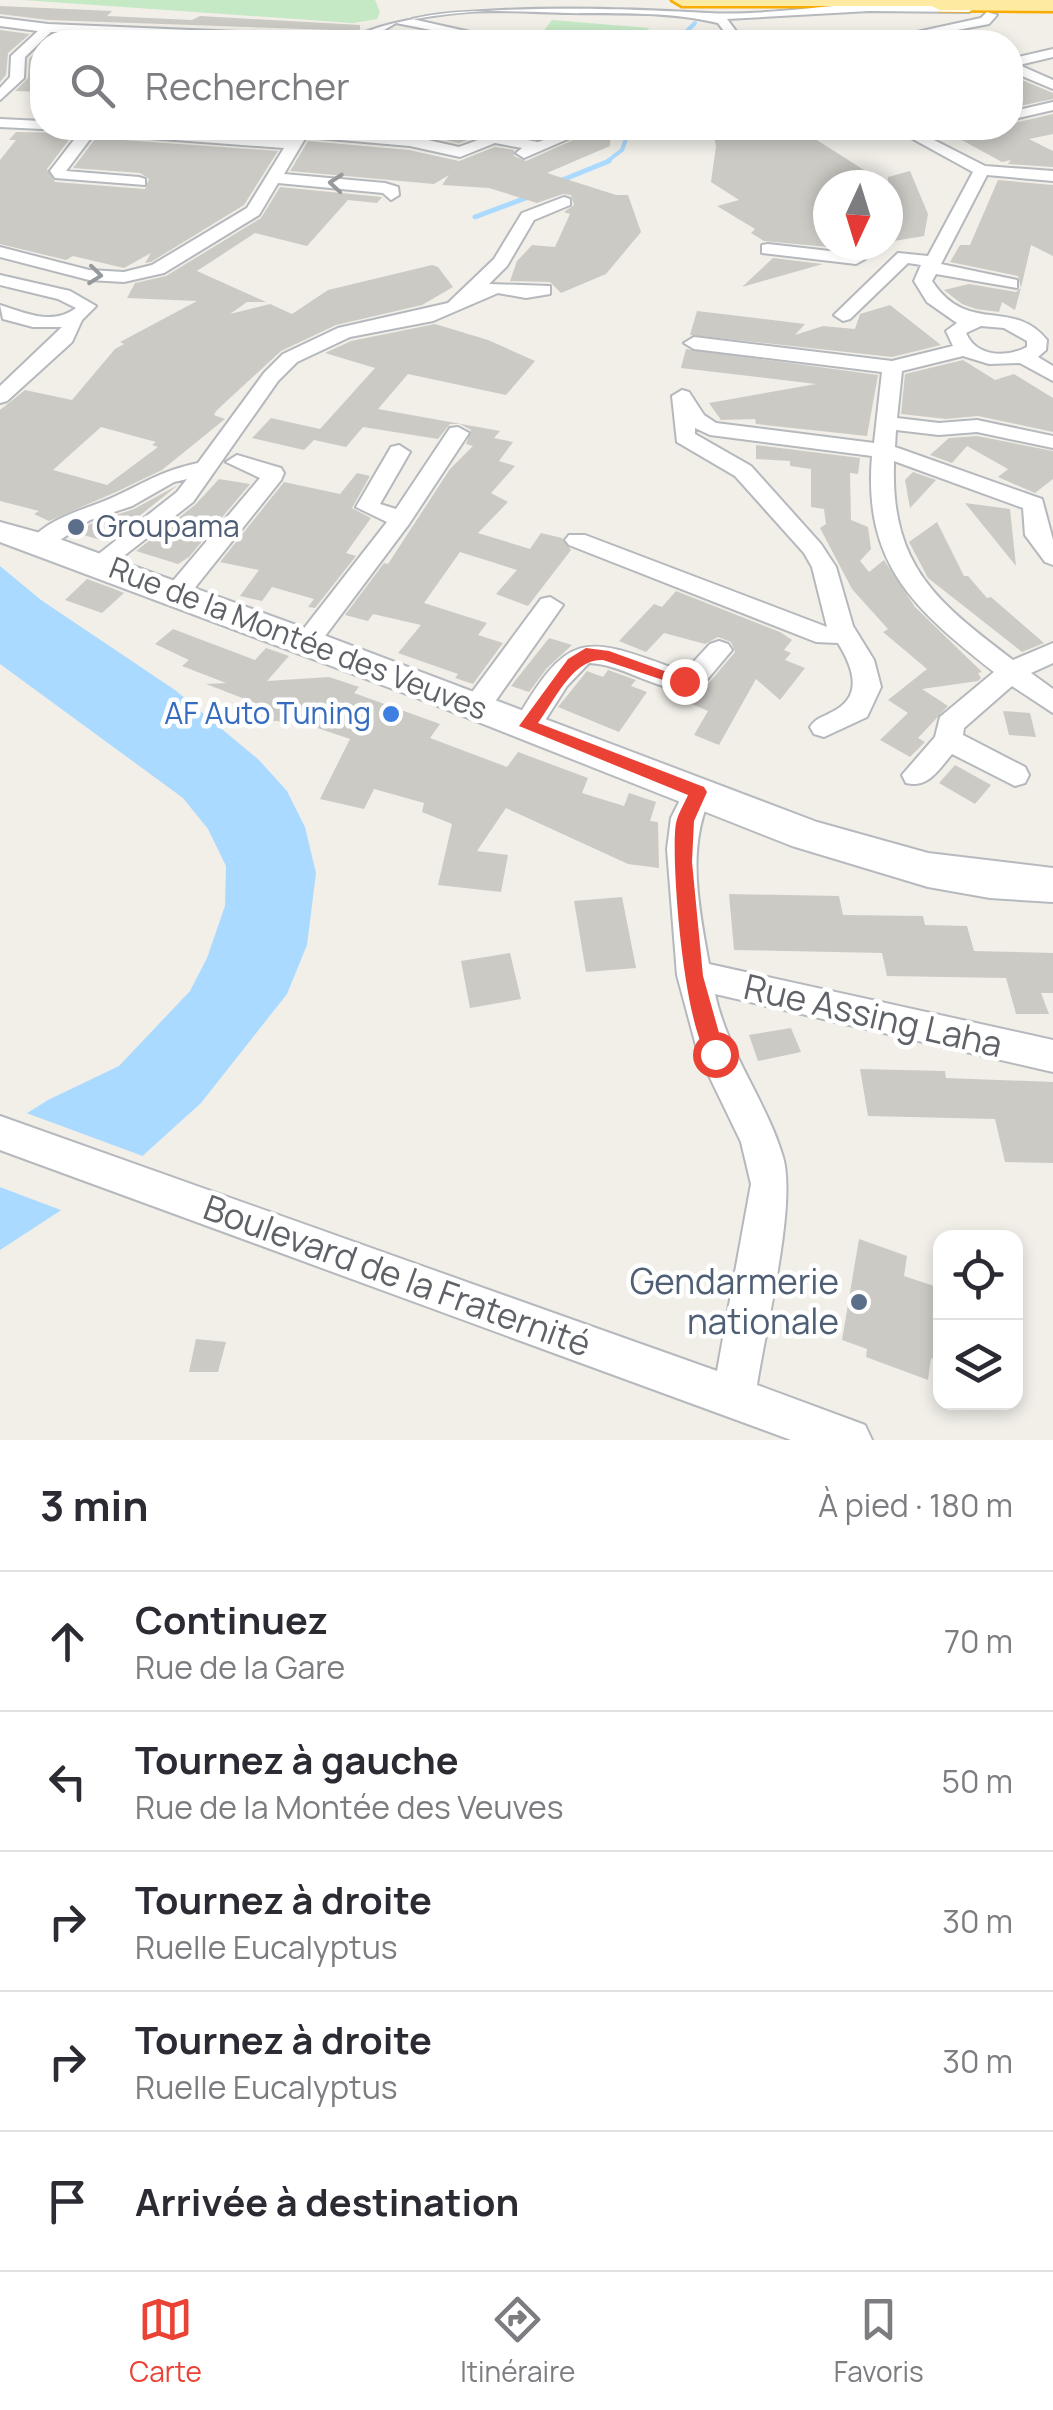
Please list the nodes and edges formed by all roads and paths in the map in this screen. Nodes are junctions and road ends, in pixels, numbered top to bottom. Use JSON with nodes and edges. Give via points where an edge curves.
{"nodes":[{"id":1,"x":682,"y":0,"type":"edge"},
{"id":2,"x":969,"y":0,"type":"edge"},
{"id":3,"x":813,"y":1,"type":"edge"},
{"id":4,"x":1053,"y":7,"type":"edge"},
{"id":5,"x":391,"y":14,"type":"junction"},
{"id":6,"x":991,"y":14,"type":"dead end"},
{"id":7,"x":716,"y":18,"type":"junction"},
{"id":8,"x":0,"y":22,"type":"edge"},
{"id":9,"x":48,"y":28,"type":"joint"},
{"id":10,"x":769,"y":29,"type":"dead end"},
{"id":11,"x":92,"y":30,"type":"edge"},
{"id":12,"x":372,"y":30,"type":"edge"},
{"id":13,"x":458,"y":30,"type":"edge"},
{"id":14,"x":728,"y":30,"type":"edge"},
{"id":15,"x":942,"y":30,"type":"edge"},
{"id":16,"x":30,"y":46,"type":"edge"},
{"id":17,"x":1053,"y":54,"type":"edge"},
{"id":18,"x":16,"y":60,"type":"junction"},
{"id":19,"x":30,"y":60,"type":"edge"},
{"id":20,"x":1023,"y":61,"type":"edge"},
{"id":21,"x":1023,"y":70,"type":"edge"},
{"id":22,"x":1053,"y":84,"type":"edge"},
{"id":23,"x":0,"y":96,"type":"edge"},
{"id":24,"x":1053,"y":106,"type":"edge"},
{"id":25,"x":1023,"y":113,"type":"edge"},
{"id":26,"x":0,"y":123,"type":"edge"},
{"id":27,"x":30,"y":124,"type":"edge"},
{"id":28,"x":82,"y":140,"type":"edge"},
{"id":29,"x":296,"y":140,"type":"edge"},
{"id":30,"x":399,"y":140,"type":"edge"},
{"id":31,"x":489,"y":140,"type":"edge"},
{"id":32,"x":500,"y":140,"type":"edge"},
{"id":33,"x":557,"y":140,"type":"edge"},
{"id":34,"x":926,"y":140,"type":"edge"},
{"id":35,"x":982,"y":170,"type":"junction"},
{"id":36,"x":1053,"y":172,"type":"edge"},
{"id":37,"x":274,"y":178,"type":"junction"},
{"id":38,"x":140,"y":182,"type":"dead end"},
{"id":39,"x":391,"y":194,"type":"dead end"},
{"id":40,"x":564,"y":202,"type":"dead end"},
{"id":41,"x":768,"y":249,"type":"dead end"},
{"id":42,"x":0,"y":252,"type":"edge"},
{"id":43,"x":813,"y":252,"type":"edge"},
{"id":44,"x":904,"y":258,"type":"joint"},
{"id":45,"x":863,"y":260,"type":"edge"},
{"id":46,"x":931,"y":265,"type":"junction"},
{"id":47,"x":0,"y":280,"type":"edge"},
{"id":48,"x":828,"y":280,"type":"dead end"},
{"id":49,"x":1011,"y":284,"type":"dead end"},
{"id":50,"x":544,"y":290,"type":"dead end"},
{"id":51,"x":468,"y":296,"type":"junction"},
{"id":52,"x":0,"y":312,"type":"edge"},
{"id":53,"x":843,"y":315,"type":"dead end"},
{"id":54,"x":72,"y":318,"type":"junction"},
{"id":55,"x":1053,"y":321,"type":"edge"},
{"id":56,"x":968,"y":322,"type":"junction"},
{"id":57,"x":694,"y":344,"type":"dead end"},
{"id":58,"x":1036,"y":345,"type":"edge"},
{"id":59,"x":966,"y":350,"type":"junction"},
{"id":60,"x":892,"y":367,"type":"junction"},
{"id":61,"x":1053,"y":376,"type":"edge"},
{"id":62,"x":0,"y":397,"type":"edge"},
{"id":63,"x":888,"y":423,"type":"junction"},
{"id":64,"x":458,"y":433,"type":"dead end"},
{"id":65,"x":1053,"y":442,"type":"edge"},
{"id":66,"x":399,"y":452,"type":"dead end"},
{"id":67,"x":886,"y":452,"type":"junction"},
{"id":68,"x":237,"y":462,"type":"dead end"},
{"id":69,"x":205,"y":468,"type":"junction"},
{"id":70,"x":1044,"y":497,"type":"edge"},
{"id":71,"x":401,"y":519,"type":"junction"},
{"id":72,"x":0,"y":532,"type":"edge"},
{"id":73,"x":577,"y":540,"type":"dead end"},
{"id":74,"x":40,"y":543,"type":"junction"},
{"id":75,"x":1053,"y":556,"type":"edge"},
{"id":76,"x":98,"y":564,"type":"junction"},
{"id":77,"x":176,"y":594,"type":"junction"},
{"id":78,"x":550,"y":605,"type":"dead end"},
{"id":79,"x":842,"y":630,"type":"junction"},
{"id":80,"x":308,"y":642,"type":"junction"},
{"id":81,"x":718,"y":650,"type":"dead end"},
{"id":82,"x":1053,"y":652,"type":"edge"},
{"id":83,"x":1012,"y":671,"type":"junction"},
{"id":84,"x":1053,"y":703,"type":"edge"},
{"id":85,"x":477,"y":706,"type":"junction"},
{"id":86,"x":527,"y":726,"type":"junction"},
{"id":87,"x":824,"y":728,"type":"dead end"},
{"id":88,"x":949,"y":740,"type":"junction"},
{"id":89,"x":916,"y":775,"type":"dead end"},
{"id":90,"x":1015,"y":775,"type":"dead end"},
{"id":91,"x":698,"y":792,"type":"junction"},
{"id":92,"x":1053,"y":885,"type":"edge"},
{"id":93,"x":693,"y":976,"type":"junction"},
{"id":94,"x":1053,"y":1056,"type":"edge"},
{"id":95,"x":0,"y":1133,"type":"edge"},
{"id":96,"x":734,"y":1396,"type":"junction"},
{"id":97,"x":850,"y":1440,"type":"edge"}],
"edges":[{"from":1,"to":3,"type":"highway"},
{"from":2,"to":3,"type":"highway"},
{"from":3,"to":4,"type":"highway"},
{"from":4,"to":7,"type":"street","via":[[869,8]]},
{"from":5,"to":7,"type":"street","via":[[453,6],[673,11]]},
{"from":5,"to":12,"type":"street"},
{"from":5,"to":13,"type":"street"},
{"from":6,"to":15,"type":"street","via":[[984,22]]},
{"from":7,"to":10,"type":"street","via":[[761,20]]},
{"from":7,"to":14,"type":"street"},
{"from":8,"to":9,"type":"street"},
{"from":9,"to":11,"type":"street"},
{"from":16,"to":18,"type":"street"},
{"from":17,"to":20,"type":"street"},
{"from":18,"to":19,"type":"street"},
{"from":18,"to":23,"type":"street","via":[[23,78]]},
{"from":21,"to":22,"type":"street"},
{"from":24,"to":25,"type":"street"},
{"from":26,"to":27,"type":"street"},
{"from":28,"to":38,"type":"street","via":[[61,175]]},
{"from":29,"to":37,"type":"street"},
{"from":30,"to":31,"type":"street","via":[[460,152]]},
{"from":32,"to":33,"type":"street","via":[[531,150]]},
{"from":34,"to":35,"type":"street"},
{"from":35,"to":36,"type":"street"},
{"from":35,"to":46,"type":"street"},
{"from":39,"to":37,"type":"street","one_way":true,"via":[[385,188]]},
{"from":42,"to":37,"type":"street","one_way":true,"via":[[108,277],[158,270],[237,222],[263,199]]},
{"from":40,"to":51,"type":"street","via":[[528,217],[501,262]]},
{"from":41,"to":43,"type":"street"},
{"from":44,"to":46,"type":"street"},
{"from":44,"to":53,"type":"street"},
{"from":45,"to":48,"type":"street"},
{"from":46,"to":49,"type":"street"},
{"from":46,"to":56,"type":"street","via":[[924,281],[929,292]]},
{"from":47,"to":54,"type":"street","via":[[85,303],[86,310]]},
{"from":50,"to":51,"type":"street","via":[[497,287]]},
{"from":51,"to":69,"type":"street","via":[[436,314],[345,332],[290,358]]},
{"from":52,"to":54,"type":"street","via":[[25,321]]},
{"from":54,"to":62,"type":"street","via":[[65,338]]},
{"from":55,"to":58,"type":"street"},
{"from":56,"to":58,"type":"street","via":[[991,320]]},
{"from":56,"to":59,"type":"street","via":[[956,331]]},
{"from":57,"to":60,"type":"street"},
{"from":58,"to":59,"type":"street","via":[[1002,360]]},
{"from":58,"to":61,"type":"street"},
{"from":59,"to":60,"type":"street"},
{"from":60,"to":63,"type":"street"},
{"from":63,"to":65,"type":"street","via":[[978,426]]},
{"from":63,"to":67,"type":"street"},
{"from":64,"to":71,"type":"street"},
{"from":66,"to":71,"type":"street","via":[[367,507]]},
{"from":67,"to":70,"type":"street"},
{"from":67,"to":79,"type":"street","via":[[710,429],[682,396],[685,437],[743,471],[819,558]]},
{"from":67,"to":83,"type":"street","via":[[884,520],[895,556],[919,591]]},
{"from":68,"to":77,"type":"street","via":[[267,470],[270,480]]},
{"from":69,"to":74,"type":"street","via":[[166,477],[82,515]]},
{"from":69,"to":76,"type":"street","via":[[185,498]]},
{"from":70,"to":75,"type":"street","via":[[1037,535]]},
{"from":71,"to":80,"type":"street"},
{"from":72,"to":74,"type":"main road","name":"Rue de la Montée des Veuves"},
{"from":73,"to":79,"type":"street","via":[[831,638]]},
{"from":74,"to":76,"type":"main road","name":"Rue de la Montée des Veuves"},
{"from":76,"to":77,"type":"main road","name":"Rue de la Montée des Veuves"},
{"from":77,"to":80,"type":"main road","name":"Rue de la Montée des Veuves"},
{"from":78,"to":85,"type":"street"},
{"from":79,"to":87,"type":"street","via":[[859,653],[868,685],[851,719]]},
{"from":80,"to":85,"type":"main road","name":"Rue de la Montée des Veuves"},
{"from":81,"to":86,"type":"street","via":[[690,681],[586,654]]},
{"from":82,"to":83,"type":"street"},
{"from":83,"to":84,"type":"street"},
{"from":83,"to":88,"type":"street","via":[[950,724]]},
{"from":85,"to":86,"type":"main road","name":"Rue de la Montée des Veuves"},
{"from":86,"to":91,"type":"main road","name":"Rue de la Montée des Veuves"},
{"from":88,"to":89,"type":"street"},
{"from":88,"to":90,"type":"street"},
{"from":91,"to":92,"type":"main road","name":"Rue de la Montée des Veuves","via":[[888,860]]},
{"from":91,"to":93,"type":"street","via":[[683,842]]},
{"from":93,"to":94,"type":"street","name":"Rue Assing Laha"},
{"from":93,"to":96,"type":"street","via":[[715,1054],[764,1148],[768,1182],[768,1215]]},
{"from":95,"to":96,"type":"street","name":"Boulevard de la Fraternité"},
{"from":96,"to":97,"type":"street","name":"Boulevard de la Fraternité"}]}
